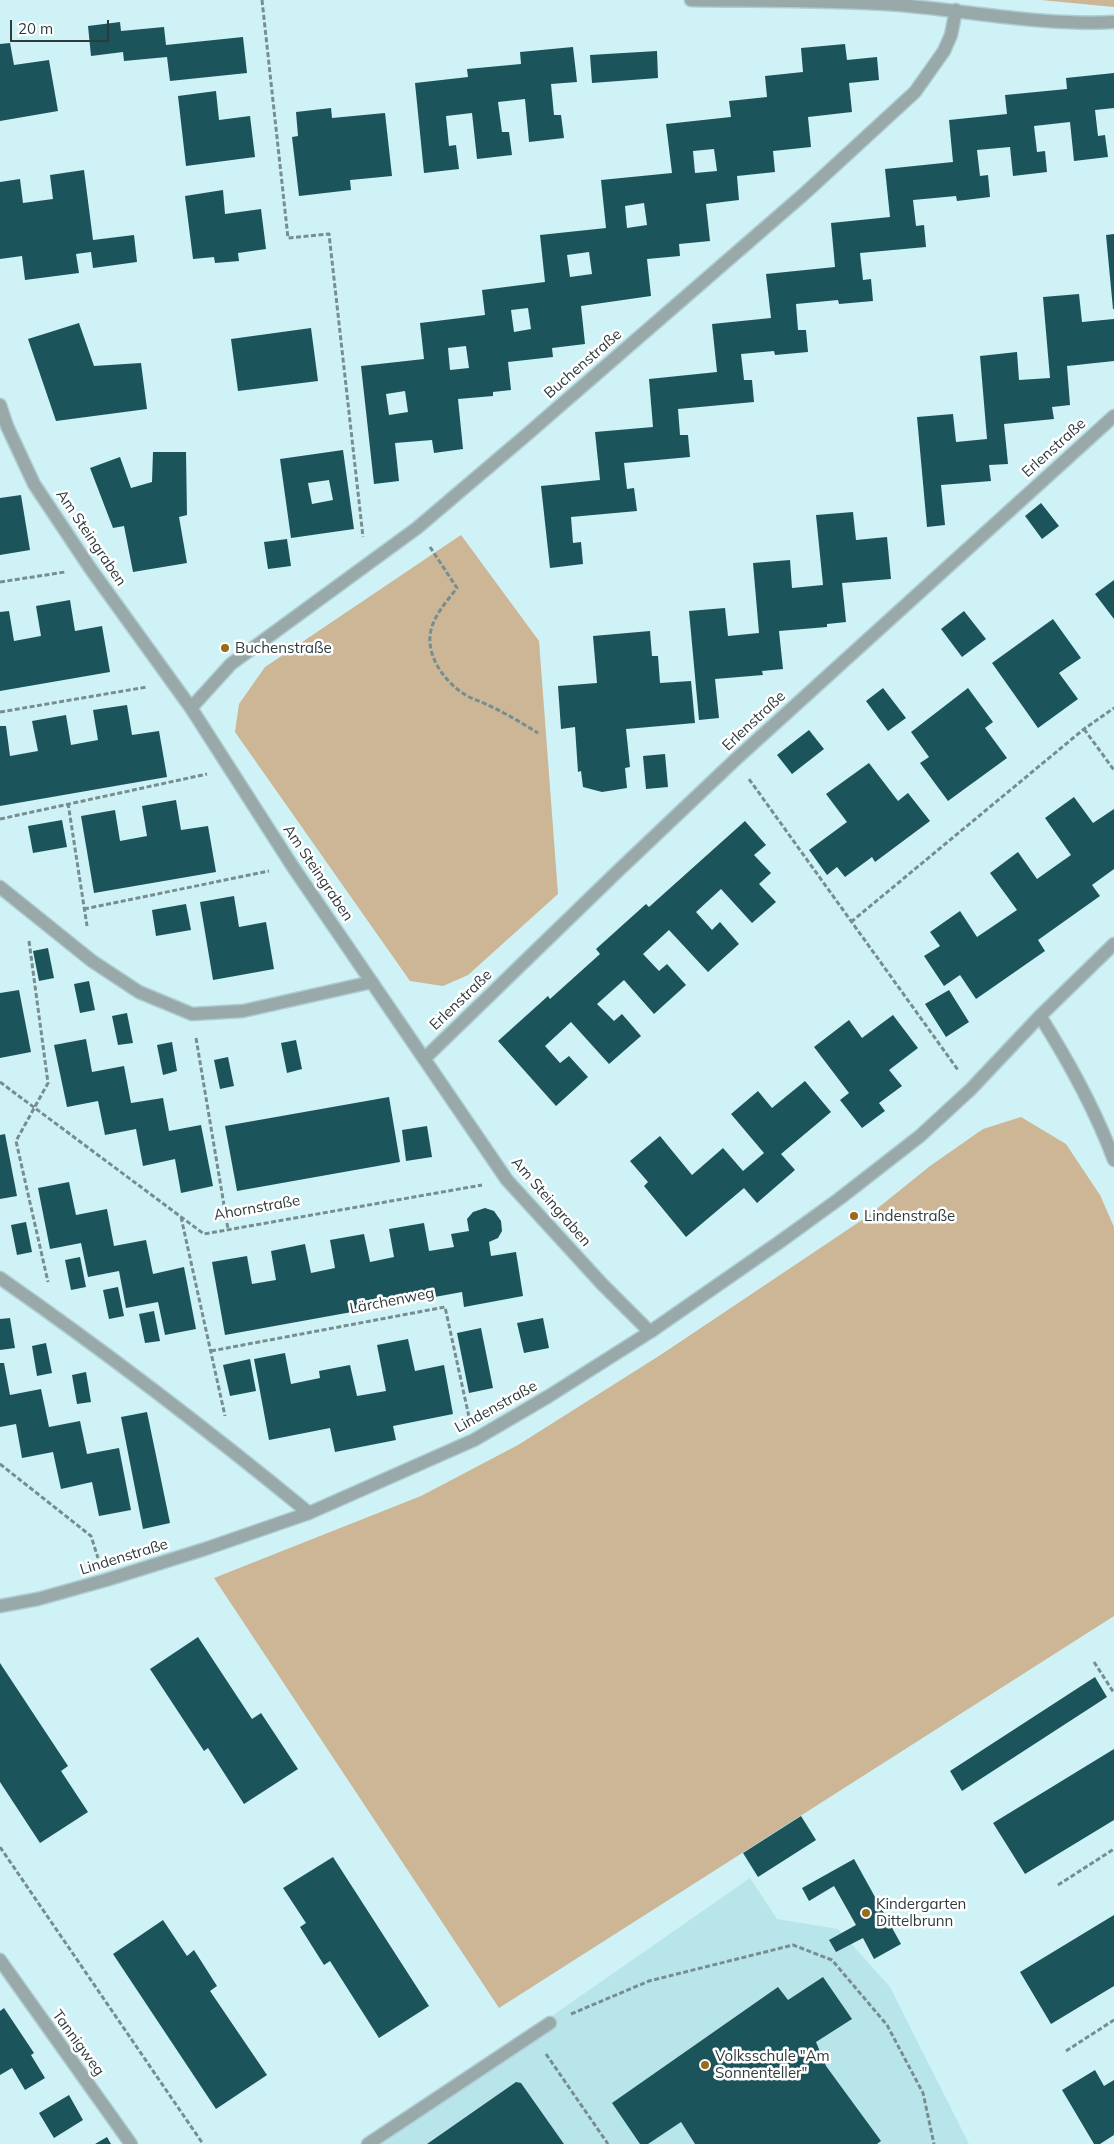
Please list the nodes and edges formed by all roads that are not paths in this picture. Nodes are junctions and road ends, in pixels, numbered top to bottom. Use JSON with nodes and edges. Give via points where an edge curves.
{"nodes":[{"id":1,"x":690,"y":0,"type":"edge"},
{"id":2,"x":956,"y":10,"type":"junction"},
{"id":3,"x":1114,"y":22,"type":"edge"},
{"id":4,"x":0,"y":404,"type":"edge"},
{"id":5,"x":1114,"y":416,"type":"edge"},
{"id":6,"x":4,"y":427,"type":"edge"},
{"id":7,"x":190,"y":708,"type":"junction"},
{"id":8,"x":0,"y":887,"type":"edge"},
{"id":9,"x":1114,"y":944,"type":"edge"},
{"id":10,"x":372,"y":982,"type":"junction"},
{"id":11,"x":1040,"y":1016,"type":"junction"},
{"id":12,"x":424,"y":1058,"type":"junction"},
{"id":13,"x":1114,"y":1160,"type":"edge"},
{"id":14,"x":0,"y":1278,"type":"edge"},
{"id":15,"x":650,"y":1332,"type":"junction"},
{"id":16,"x":309,"y":1513,"type":"junction"},
{"id":17,"x":0,"y":1606,"type":"edge"},
{"id":18,"x":0,"y":1960,"type":"edge"},
{"id":19,"x":550,"y":2023,"type":"road end"},
{"id":20,"x":131,"y":2144,"type":"edge"},
{"id":21,"x":368,"y":2144,"type":"edge"}],
"edges":[{"from":1,"to":2,"type":"street","via":[[885,4]]},
{"from":2,"to":3,"type":"street","via":[[1038,21]]},
{"from":2,"to":7,"type":"street","name":"Buchenstraße","via":[[944,51],[916,92],[789,207],[417,528],[231,664]]},
{"from":4,"to":6,"type":"street","name":"Am Steingraben"},
{"from":5,"to":12,"type":"street","name":"Erlenstraße","via":[[728,767]]},
{"from":6,"to":7,"type":"street","name":"Am Steingraben","via":[[34,484]]},
{"from":7,"to":10,"type":"street","name":"Am Steingraben"},
{"from":8,"to":10,"type":"street","via":[[92,961],[139,992],[192,1014],[244,1011]]},
{"from":9,"to":11,"type":"street","name":"Lindenstraße"},
{"from":10,"to":12,"type":"street","name":"Am Steingraben"},
{"from":11,"to":13,"type":"street","via":[[1067,1058]]},
{"from":11,"to":15,"type":"street","name":"Lindenstraße","via":[[971,1089],[920,1136],[839,1199]]},
{"from":12,"to":15,"type":"street","name":"Am Steingraben","via":[[507,1180]]},
{"from":14,"to":16,"type":"street","via":[[232,1450]]},
{"from":15,"to":16,"type":"street","name":"Lindenstraße","via":[[474,1440]]},
{"from":16,"to":17,"type":"street","name":"Lindenstraße","via":[[106,1580]]},
{"from":18,"to":20,"type":"street","name":"Tannigweg"},
{"from":19,"to":21,"type":"street"}]}
